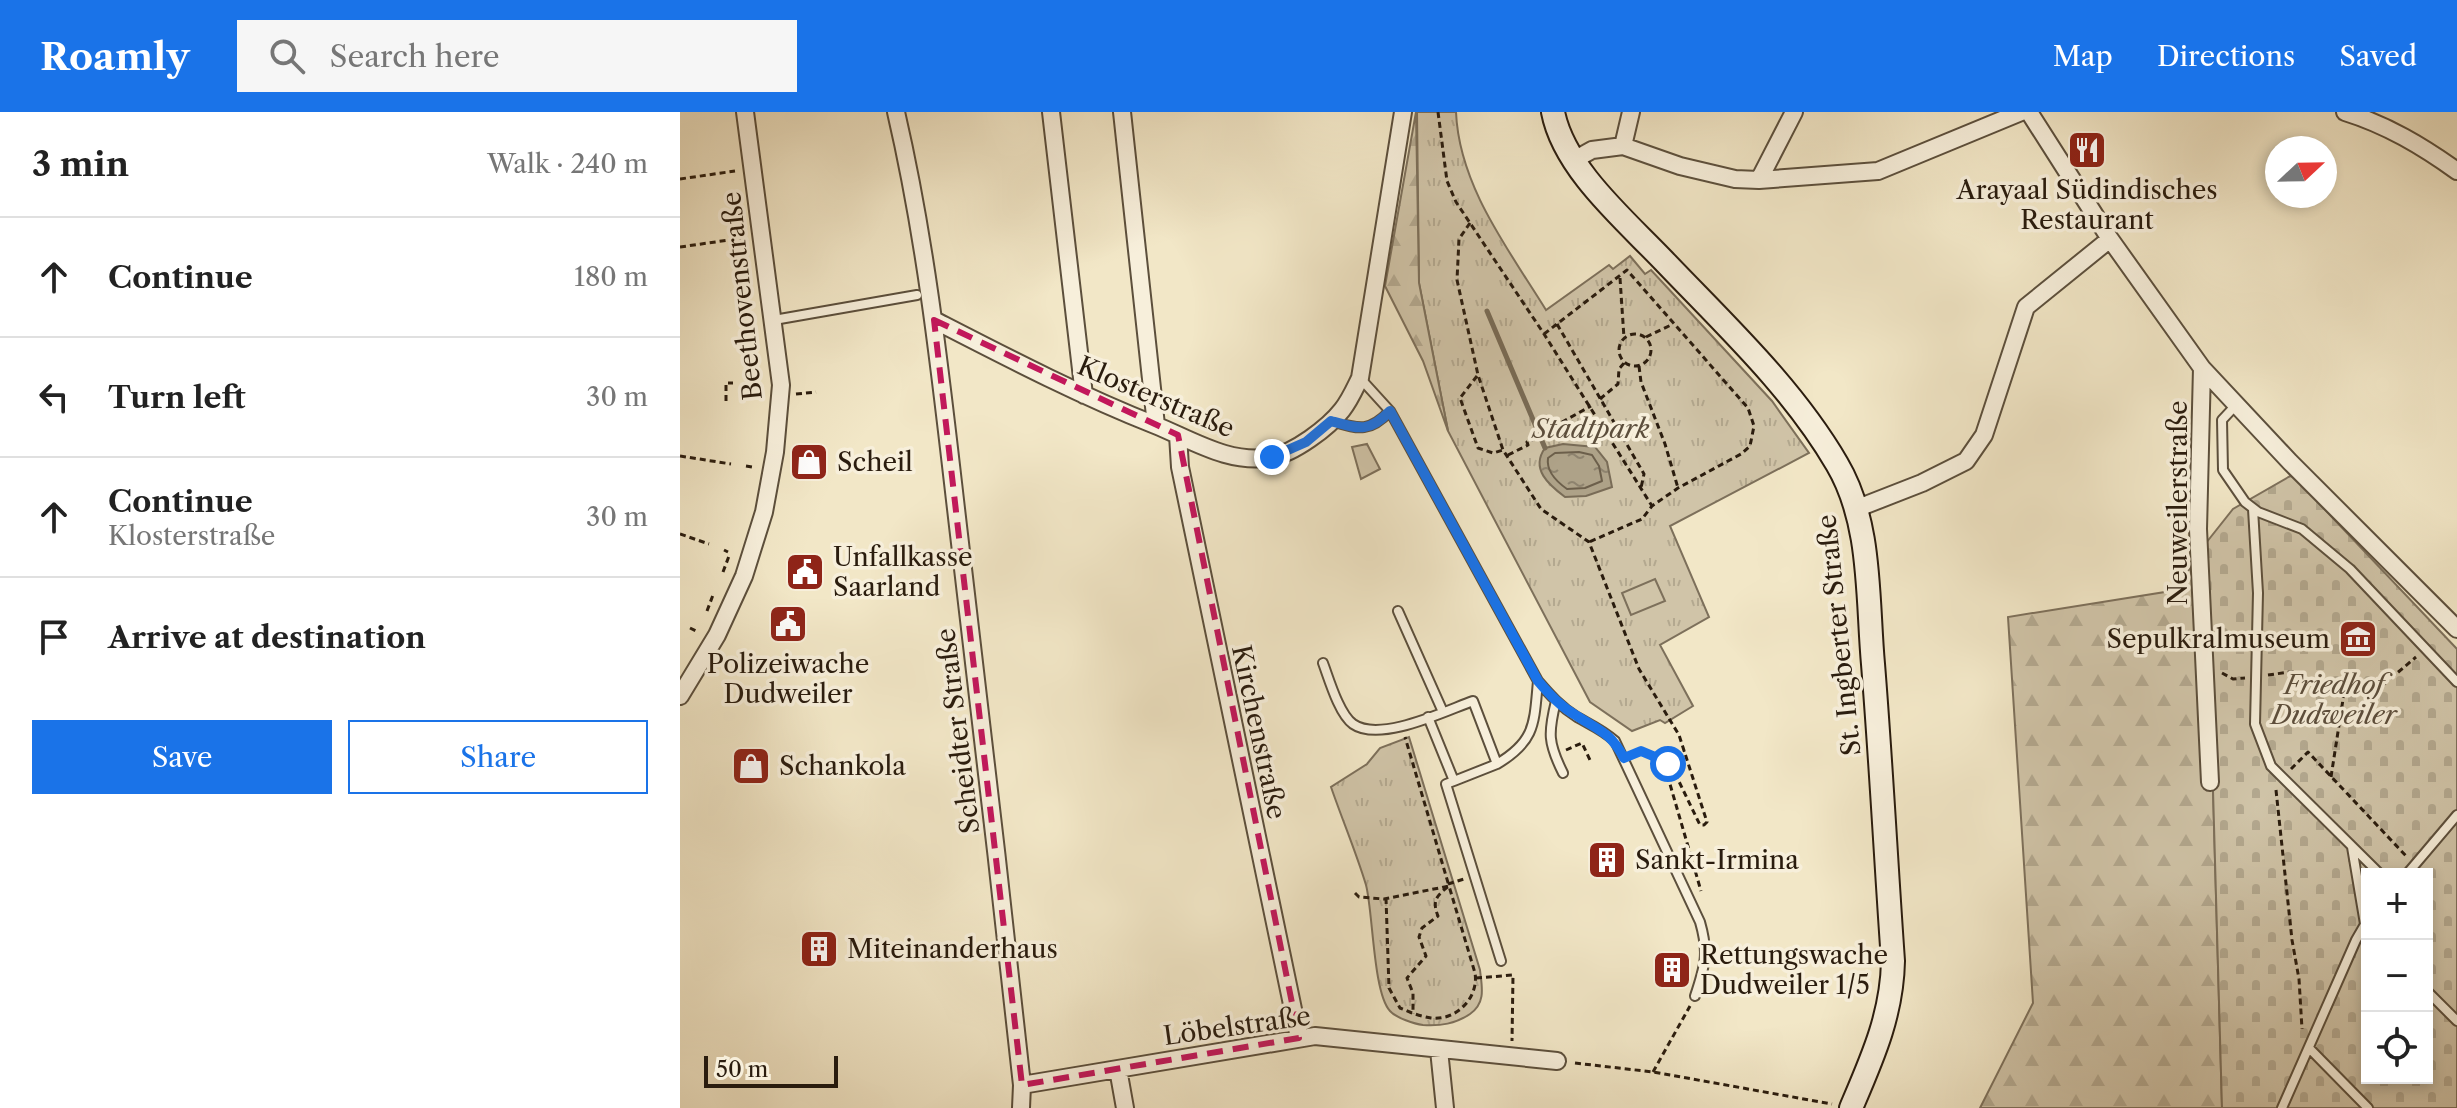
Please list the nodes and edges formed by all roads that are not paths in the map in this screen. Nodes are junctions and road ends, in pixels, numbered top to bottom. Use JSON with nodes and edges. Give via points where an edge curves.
{"nodes":[{"id":1,"x":745,"y":112,"type":"edge"},
{"id":2,"x":896,"y":112,"type":"edge"},
{"id":3,"x":1051,"y":112,"type":"edge"},
{"id":4,"x":1122,"y":112,"type":"edge"},
{"id":5,"x":1403,"y":112,"type":"edge"},
{"id":6,"x":1553,"y":112,"type":"edge"},
{"id":7,"x":1631,"y":112,"type":"edge"},
{"id":8,"x":1794,"y":112,"type":"edge"},
{"id":9,"x":2021,"y":112,"type":"edge"},
{"id":10,"x":2029,"y":112,"type":"edge"},
{"id":11,"x":2345,"y":112,"type":"edge"},
{"id":12,"x":1623,"y":146,"type":"junction"},
{"id":13,"x":1574,"y":160,"type":"junction"},
{"id":14,"x":2457,"y":171,"type":"edge"},
{"id":15,"x":1759,"y":180,"type":"junction"},
{"id":16,"x":2110,"y":239,"type":"junction"},
{"id":17,"x":917,"y":295,"type":"dead end"},
{"id":18,"x":774,"y":320,"type":"junction"},
{"id":19,"x":934,"y":320,"type":"junction"},
{"id":20,"x":2202,"y":368,"type":"junction"},
{"id":21,"x":1360,"y":378,"type":"junction"},
{"id":22,"x":1084,"y":395,"type":"junction"},
{"id":23,"x":2237,"y":404,"type":"junction"},
{"id":24,"x":1390,"y":411,"type":"junction"},
{"id":25,"x":1331,"y":421,"type":"junction"},
{"id":26,"x":1156,"y":425,"type":"junction"},
{"id":27,"x":1178,"y":435,"type":"junction"},
{"id":28,"x":1858,"y":508,"type":"junction"},
{"id":29,"x":2253,"y":509,"type":"junction"},
{"id":30,"x":1398,"y":611,"type":"dead end"},
{"id":31,"x":2457,"y":629,"type":"edge"},
{"id":32,"x":1323,"y":663,"type":"dead end"},
{"id":33,"x":1538,"y":681,"type":"junction"},
{"id":34,"x":2457,"y":682,"type":"edge"},
{"id":35,"x":680,"y":696,"type":"edge"},
{"id":36,"x":1556,"y":701,"type":"junction"},
{"id":37,"x":1443,"y":712,"type":"junction"},
{"id":38,"x":1428,"y":717,"type":"junction"},
{"id":39,"x":1497,"y":764,"type":"junction"},
{"id":40,"x":1563,"y":773,"type":"dead end"},
{"id":41,"x":1454,"y":781,"type":"junction"},
{"id":42,"x":2210,"y":782,"type":"dead end"},
{"id":43,"x":2456,"y":820,"type":"edge"},
{"id":44,"x":2352,"y":846,"type":"junction"},
{"id":45,"x":2374,"y":868,"type":"edge"},
{"id":46,"x":2412,"y":868,"type":"edge"},
{"id":47,"x":2361,"y":896,"type":"edge"},
{"id":48,"x":2361,"y":935,"type":"edge"},
{"id":49,"x":1501,"y":961,"type":"dead end"},
{"id":50,"x":1695,"y":996,"type":"road end"},
{"id":51,"x":2433,"y":997,"type":"edge"},
{"id":52,"x":2457,"y":1021,"type":"edge"},
{"id":53,"x":1299,"y":1038,"type":"junction"},
{"id":54,"x":2309,"y":1048,"type":"junction"},
{"id":55,"x":1439,"y":1050,"type":"junction"},
{"id":56,"x":1557,"y":1061,"type":"road end"},
{"id":57,"x":1118,"y":1069,"type":"junction"},
{"id":58,"x":1022,"y":1085,"type":"junction"},
{"id":59,"x":1021,"y":1108,"type":"edge"},
{"id":60,"x":1125,"y":1108,"type":"edge"},
{"id":61,"x":1445,"y":1108,"type":"edge"},
{"id":62,"x":1851,"y":1108,"type":"edge"},
{"id":63,"x":2282,"y":1108,"type":"edge"},
{"id":64,"x":2368,"y":1108,"type":"edge"}],
"edges":[{"from":1,"to":18,"type":"street","name":"Beethovenstraße"},
{"from":2,"to":19,"type":"street","name":"Scheidter Straße"},
{"from":3,"to":22,"type":"street"},
{"from":4,"to":26,"type":"street"},
{"from":5,"to":21,"type":"street","name":"Klosterstraße"},
{"from":6,"to":13,"type":"main road","name":"St. Ingberter Straße"},
{"from":7,"to":12,"type":"street"},
{"from":8,"to":15,"type":"street"},
{"from":9,"to":15,"type":"street","via":[[1878,171]]},
{"from":10,"to":16,"type":"street","name":"Neuweilerstraße"},
{"from":11,"to":14,"type":"street","via":[[2377,122]]},
{"from":12,"to":13,"type":"street","via":[[1592,150]]},
{"from":12,"to":15,"type":"street","via":[[1680,166]]},
{"from":13,"to":28,"type":"main road","name":"St. Ingberter Straße","via":[[1793,401],[1838,466]]},
{"from":16,"to":20,"type":"street","name":"Neuweilerstraße"},
{"from":16,"to":28,"type":"street","via":[[2026,307],[1984,435],[1966,461]]},
{"from":17,"to":18,"type":"lane"},
{"from":18,"to":35,"type":"street","name":"Beethovenstraße","via":[[781,385],[764,512],[744,576]]},
{"from":19,"to":22,"type":"street","name":"Klosterstraße"},
{"from":19,"to":58,"type":"street","name":"Scheidter Straße"},
{"from":20,"to":23,"type":"street","name":"Neuweilerstraße"},
{"from":20,"to":42,"type":"street","name":"Neuweilerstraße","via":[[2198,529]]},
{"from":21,"to":24,"type":"lane"},
{"from":21,"to":25,"type":"street","name":"Klosterstraße"},
{"from":22,"to":26,"type":"street","name":"Klosterstraße"},
{"from":23,"to":29,"type":"lane","via":[[2222,420],[2223,470]]},
{"from":23,"to":31,"type":"street","name":"Neuweilerstraße"},
{"from":24,"to":25,"type":"lane","via":[[1377,424],[1358,429]]},
{"from":24,"to":33,"type":"lane"},
{"from":25,"to":27,"type":"street","name":"Klosterstraße","via":[[1306,442],[1272,457],[1232,456]]},
{"from":26,"to":27,"type":"street","name":"Klosterstraße"},
{"from":27,"to":53,"type":"street","name":"Kirchenstraße","via":[[1180,467]]},
{"from":28,"to":62,"type":"main road","name":"St. Ingberter Straße","via":[[1893,961],[1884,1026]]},
{"from":29,"to":34,"type":"lane","via":[[2302,529],[2350,569]]},
{"from":29,"to":44,"type":"lane","via":[[2258,593],[2255,724],[2271,766]]},
{"from":30,"to":37,"type":"lane"},
{"from":32,"to":38,"type":"lane","via":[[1353,724],[1383,730]]},
{"from":33,"to":36,"type":"lane"},
{"from":33,"to":39,"type":"lane","via":[[1528,740]]},
{"from":36,"to":40,"type":"lane","via":[[1549,743]]},
{"from":36,"to":50,"type":"lane","via":[[1603,730],[1624,758],[1700,922],[1707,946]]},
{"from":37,"to":38,"type":"lane"},
{"from":37,"to":39,"type":"lane","via":[[1473,701]]},
{"from":38,"to":41,"type":"lane"},
{"from":39,"to":41,"type":"lane"},
{"from":41,"to":49,"type":"lane","via":[[1446,784]]},
{"from":43,"to":46,"type":"lane"},
{"from":44,"to":45,"type":"lane"},
{"from":44,"to":47,"type":"lane"},
{"from":48,"to":54,"type":"lane"},
{"from":51,"to":52,"type":"lane"},
{"from":53,"to":55,"type":"street","name":"Löbelstraße"},
{"from":53,"to":57,"type":"street","name":"Löbelstraße"},
{"from":54,"to":63,"type":"lane"},
{"from":54,"to":64,"type":"lane"},
{"from":55,"to":56,"type":"street","name":"Löbelstraße"},
{"from":55,"to":61,"type":"street"},
{"from":57,"to":58,"type":"street","name":"Löbelstraße"},
{"from":57,"to":60,"type":"street"},
{"from":58,"to":59,"type":"street","name":"Scheidter Straße"}]}
